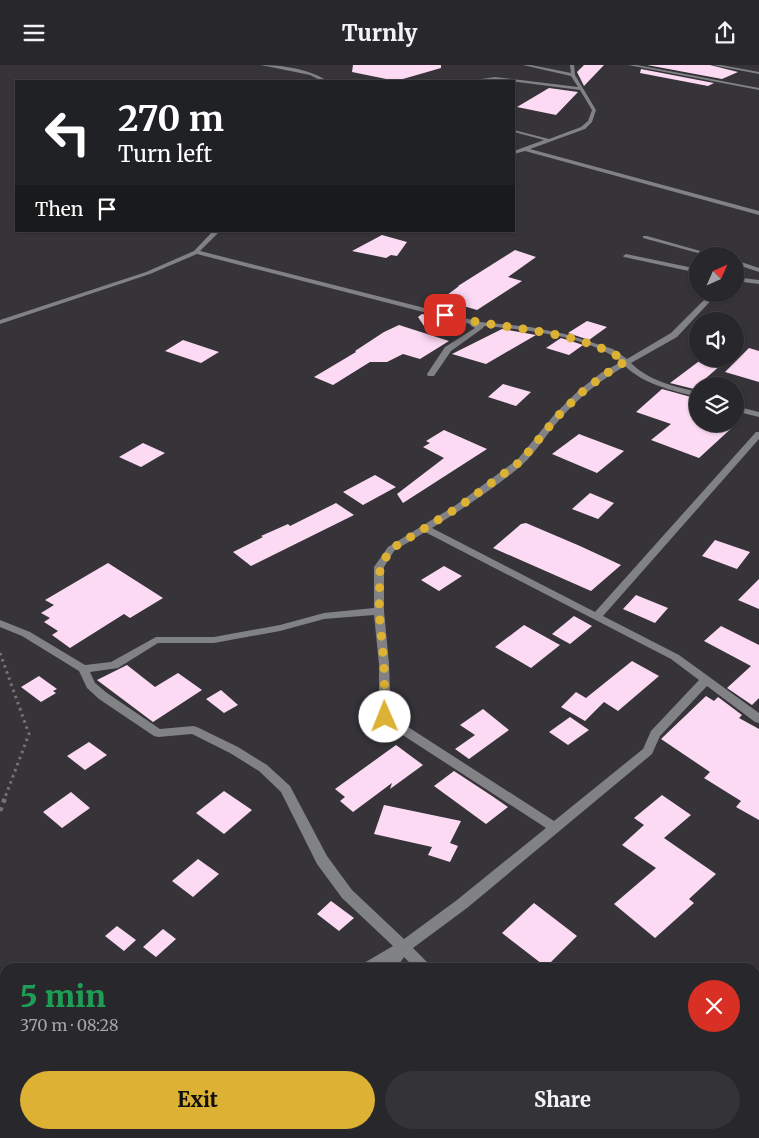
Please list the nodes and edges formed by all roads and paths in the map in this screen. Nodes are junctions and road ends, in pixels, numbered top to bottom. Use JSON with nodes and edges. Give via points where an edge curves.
{"nodes":[{"id":1,"x":263,"y":65,"type":"edge"},
{"id":2,"x":525,"y":65,"type":"edge"},
{"id":3,"x":572,"y":65,"type":"edge"},
{"id":4,"x":630,"y":65,"type":"edge"},
{"id":5,"x":724,"y":66,"type":"edge"},
{"id":6,"x":714,"y":67,"type":"edge"},
{"id":7,"x":759,"y":73,"type":"edge"},
{"id":8,"x":707,"y":74,"type":"dead end"},
{"id":9,"x":573,"y":75,"type":"junction"},
{"id":10,"x":700,"y":77,"type":"junction"},
{"id":11,"x":323,"y":80,"type":"edge"},
{"id":12,"x":478,"y":80,"type":"edge"},
{"id":13,"x":511,"y":80,"type":"edge"},
{"id":14,"x":515,"y":81,"type":"edge"},
{"id":15,"x":581,"y":89,"type":"junction"},
{"id":16,"x":759,"y":89,"type":"edge"},
{"id":17,"x":515,"y":131,"type":"edge"},
{"id":18,"x":549,"y":140,"type":"junction"},
{"id":19,"x":524,"y":149,"type":"junction"},
{"id":20,"x":515,"y":153,"type":"edge"},
{"id":21,"x":724,"y":197,"type":"dead end"},
{"id":22,"x":759,"y":207,"type":"edge"},
{"id":23,"x":759,"y":213,"type":"edge"},
{"id":24,"x":216,"y":232,"type":"edge"},
{"id":25,"x":645,"y":237,"type":"dead end"},
{"id":26,"x":689,"y":249,"type":"edge"},
{"id":27,"x":196,"y":252,"type":"junction"},
{"id":28,"x":626,"y":256,"type":"dead end"},
{"id":29,"x":744,"y":265,"type":"edge"},
{"id":30,"x":689,"y":269,"type":"edge"},
{"id":31,"x":759,"y":270,"type":"edge"},
{"id":32,"x":744,"y":280,"type":"edge"},
{"id":33,"x":759,"y":282,"type":"edge"},
{"id":34,"x":705,"y":303,"type":"edge"},
{"id":35,"x":427,"y":311,"type":"junction"},
{"id":36,"x":0,"y":322,"type":"edge"},
{"id":37,"x":626,"y":361,"type":"junction"},
{"id":38,"x":431,"y":373,"type":"dead end"},
{"id":39,"x":689,"y":392,"type":"edge"},
{"id":40,"x":744,"y":411,"type":"edge"},
{"id":41,"x":759,"y":415,"type":"edge"},
{"id":42,"x":759,"y":434,"type":"edge"},
{"id":43,"x":425,"y":528,"type":"junction"},
{"id":44,"x":379,"y":611,"type":"junction"},
{"id":45,"x":597,"y":616,"type":"junction"},
{"id":46,"x":0,"y":623,"type":"edge"},
{"id":47,"x":0,"y":653,"type":"edge"},
{"id":48,"x":83,"y":669,"type":"junction"},
{"id":49,"x":706,"y":680,"type":"junction"},
{"id":50,"x":759,"y":719,"type":"edge"},
{"id":51,"x":0,"y":811,"type":"edge"},
{"id":52,"x":554,"y":827,"type":"junction"},
{"id":53,"x":403,"y":947,"type":"junction"},
{"id":54,"x":376,"y":963,"type":"edge"},
{"id":55,"x":393,"y":963,"type":"edge"},
{"id":56,"x":420,"y":963,"type":"edge"}],
"edges":[{"from":1,"to":11,"type":"street","via":[[312,74]]},
{"from":2,"to":9,"type":"street"},
{"from":3,"to":9,"type":"street"},
{"from":4,"to":10,"type":"street"},
{"from":5,"to":6,"type":"street"},
{"from":5,"to":7,"type":"street"},
{"from":8,"to":10,"type":"street"},
{"from":9,"to":15,"type":"street"},
{"from":10,"to":16,"type":"street"},
{"from":12,"to":13,"type":"street"},
{"from":14,"to":15,"type":"street"},
{"from":15,"to":18,"type":"street","via":[[594,110],[590,122]]},
{"from":17,"to":18,"type":"street"},
{"from":18,"to":19,"type":"street"},
{"from":19,"to":20,"type":"street"},
{"from":19,"to":23,"type":"street"},
{"from":21,"to":22,"type":"street"},
{"from":24,"to":27,"type":"street"},
{"from":25,"to":26,"type":"street"},
{"from":27,"to":35,"type":"street"},
{"from":27,"to":36,"type":"street","via":[[148,273]]},
{"from":28,"to":30,"type":"street"},
{"from":29,"to":31,"type":"street"},
{"from":32,"to":33,"type":"street"},
{"from":34,"to":37,"type":"street","via":[[674,335]]},
{"from":35,"to":37,"type":"street","via":[[480,324],[523,327],[570,338],[612,352]]},
{"from":35,"to":38,"type":"street","via":[[480,327],[448,349]]},
{"from":37,"to":39,"type":"street","via":[[642,376]]},
{"from":37,"to":43,"type":"street","via":[[581,393],[521,461]]},
{"from":40,"to":41,"type":"street"},
{"from":42,"to":45,"type":"street"},
{"from":43,"to":44,"type":"street","via":[[391,549],[380,567]]},
{"from":43,"to":45,"type":"street"},
{"from":44,"to":48,"type":"street","via":[[324,616],[214,640],[156,640],[114,665]]},
{"from":44,"to":52,"type":"street","via":[[385,717]]},
{"from":45,"to":49,"type":"street","via":[[675,657]]},
{"from":46,"to":48,"type":"street","via":[[26,634]]},
{"from":47,"to":51,"type":"path","via":[[29,734]]},
{"from":48,"to":53,"type":"street","via":[[90,685],[158,733],[193,730],[263,768],[286,789],[322,860],[347,894]]},
{"from":49,"to":50,"type":"street"},
{"from":49,"to":52,"type":"street","via":[[655,734],[648,751]]},
{"from":52,"to":53,"type":"street"},
{"from":53,"to":54,"type":"street"},
{"from":53,"to":55,"type":"street"},
{"from":53,"to":56,"type":"street"}]}
